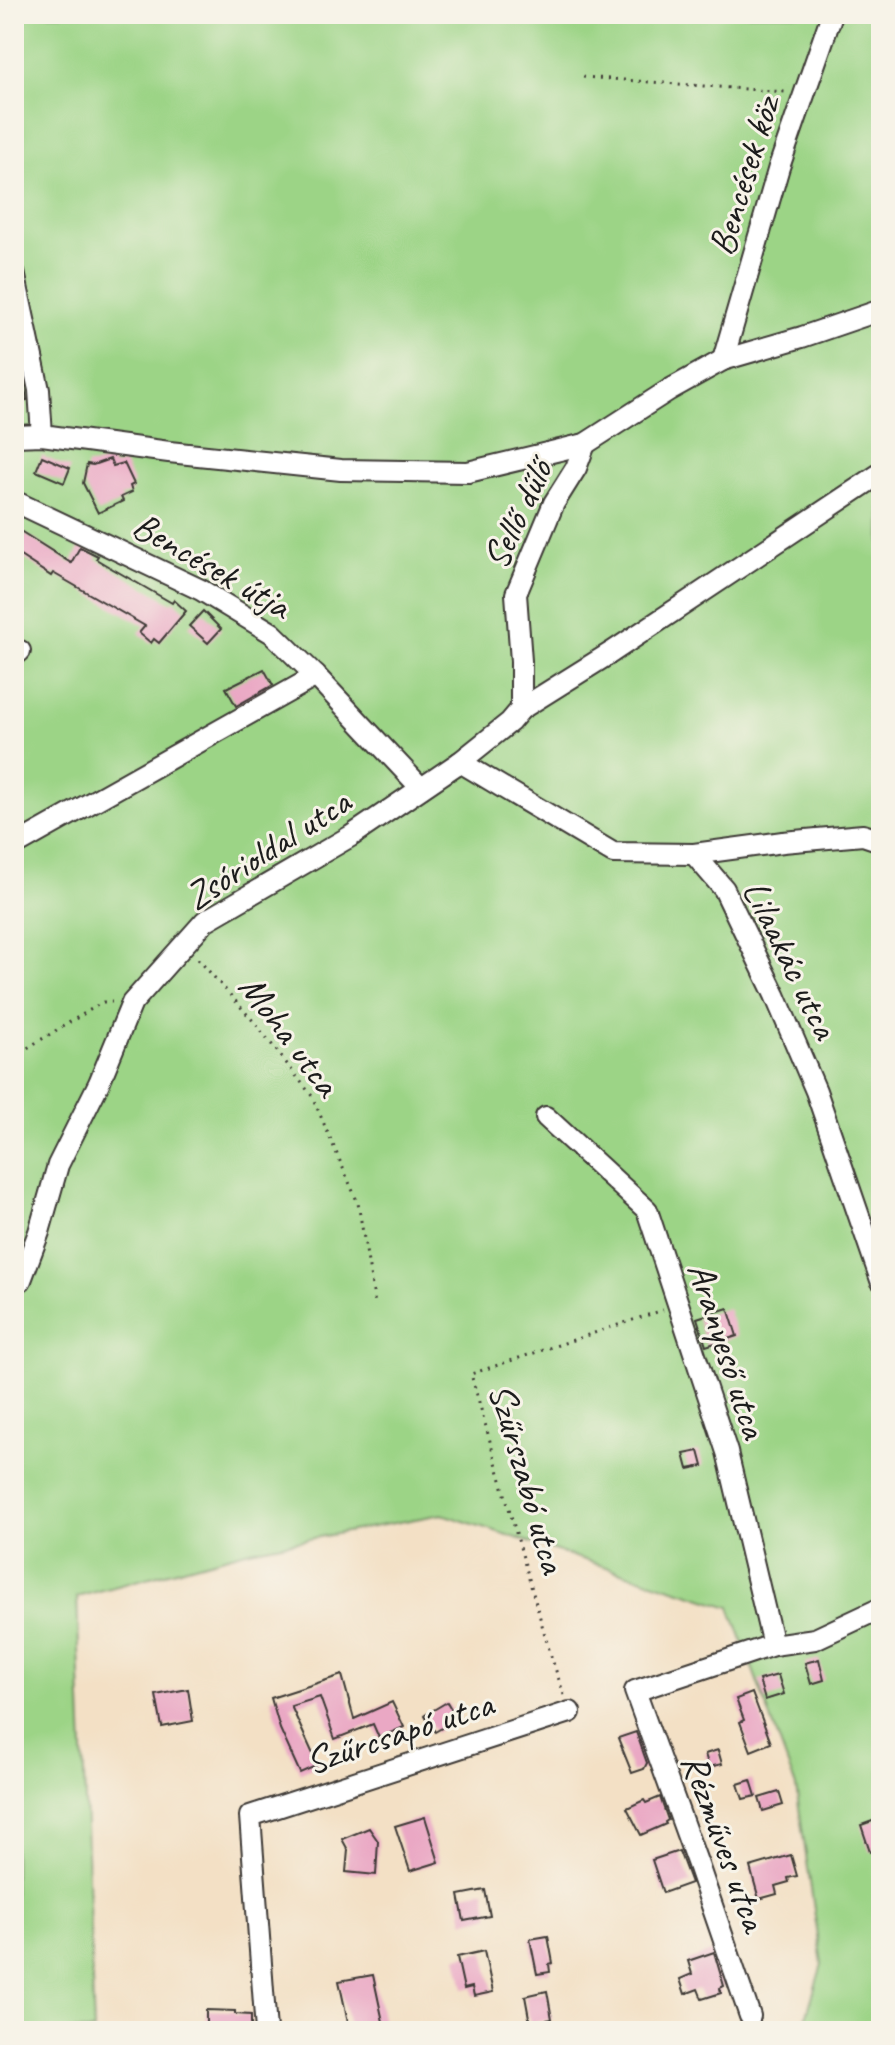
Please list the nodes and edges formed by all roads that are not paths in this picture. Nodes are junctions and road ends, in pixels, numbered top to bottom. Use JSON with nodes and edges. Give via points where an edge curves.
{"nodes":[{"id":1,"x":832,"y":14,"type":"edge"},
{"id":2,"x":14,"y":272,"type":"edge"},
{"id":3,"x":881,"y":310,"type":"edge"},
{"id":4,"x":723,"y":360,"type":"junction"},
{"id":5,"x":42,"y":435,"type":"junction"},
{"id":6,"x":14,"y":436,"type":"edge"},
{"id":7,"x":585,"y":444,"type":"junction"},
{"id":8,"x":881,"y":473,"type":"edge"},
{"id":9,"x":14,"y":501,"type":"edge"},
{"id":10,"x":316,"y":676,"type":"junction"},
{"id":11,"x":521,"y":709,"type":"junction"},
{"id":12,"x":460,"y":762,"type":"junction"},
{"id":13,"x":421,"y":788,"type":"junction"},
{"id":14,"x":881,"y":841,"type":"edge"},
{"id":15,"x":14,"y":846,"type":"edge"},
{"id":16,"x":694,"y":854,"type":"junction"},
{"id":17,"x":546,"y":1117,"type":"dead end"},
{"id":18,"x":881,"y":1280,"type":"edge"},
{"id":19,"x":18,"y":1281,"type":"edge"},
{"id":20,"x":881,"y":1608,"type":"edge"},
{"id":21,"x":773,"y":1645,"type":"junction"},
{"id":22,"x":570,"y":1712,"type":"road end"},
{"id":23,"x":750,"y":2016,"type":"dead end"},
{"id":24,"x":266,"y":2031,"type":"edge"}],
"edges":[{"from":1,"to":4,"type":"street","name":"Bencések köz","via":[[779,167]]},
{"from":2,"to":5,"type":"street","via":[[39,390]]},
{"from":3,"to":4,"type":"street"},
{"from":4,"to":7,"type":"street"},
{"from":5,"to":6,"type":"street"},
{"from":5,"to":7,"type":"street","via":[[341,470],[468,472]]},
{"from":7,"to":11,"type":"street","name":"Sellő dűlő","via":[[516,594]]},
{"from":8,"to":11,"type":"street","name":"Zsórioldal utca"},
{"from":9,"to":10,"type":"street","name":"Bencések útja","via":[[201,590],[272,633]]},
{"from":10,"to":13,"type":"street","name":"Bencések útja"},
{"from":10,"to":15,"type":"street"},
{"from":11,"to":12,"type":"street","name":"Zsórioldal utca"},
{"from":12,"to":13,"type":"street","name":"Zsórioldal utca"},
{"from":12,"to":16,"type":"street","via":[[613,853]]},
{"from":13,"to":19,"type":"street","name":"Zsórioldal utca","via":[[351,836],[205,921],[132,1003],[58,1165]]},
{"from":14,"to":16,"type":"street","via":[[863,835]]},
{"from":16,"to":18,"type":"street","name":"Lilaakác utca","via":[[724,889],[775,995],[816,1091]]},
{"from":17,"to":21,"type":"street","name":"Aranyeső utca","via":[[647,1210],[727,1452]]},
{"from":20,"to":21,"type":"street","via":[[815,1639]]},
{"from":21,"to":23,"type":"street","name":"Rézműves utca","via":[[635,1691]]},
{"from":22,"to":24,"type":"street","name":"Szűrcsapó utca","via":[[250,1816]]}]}
